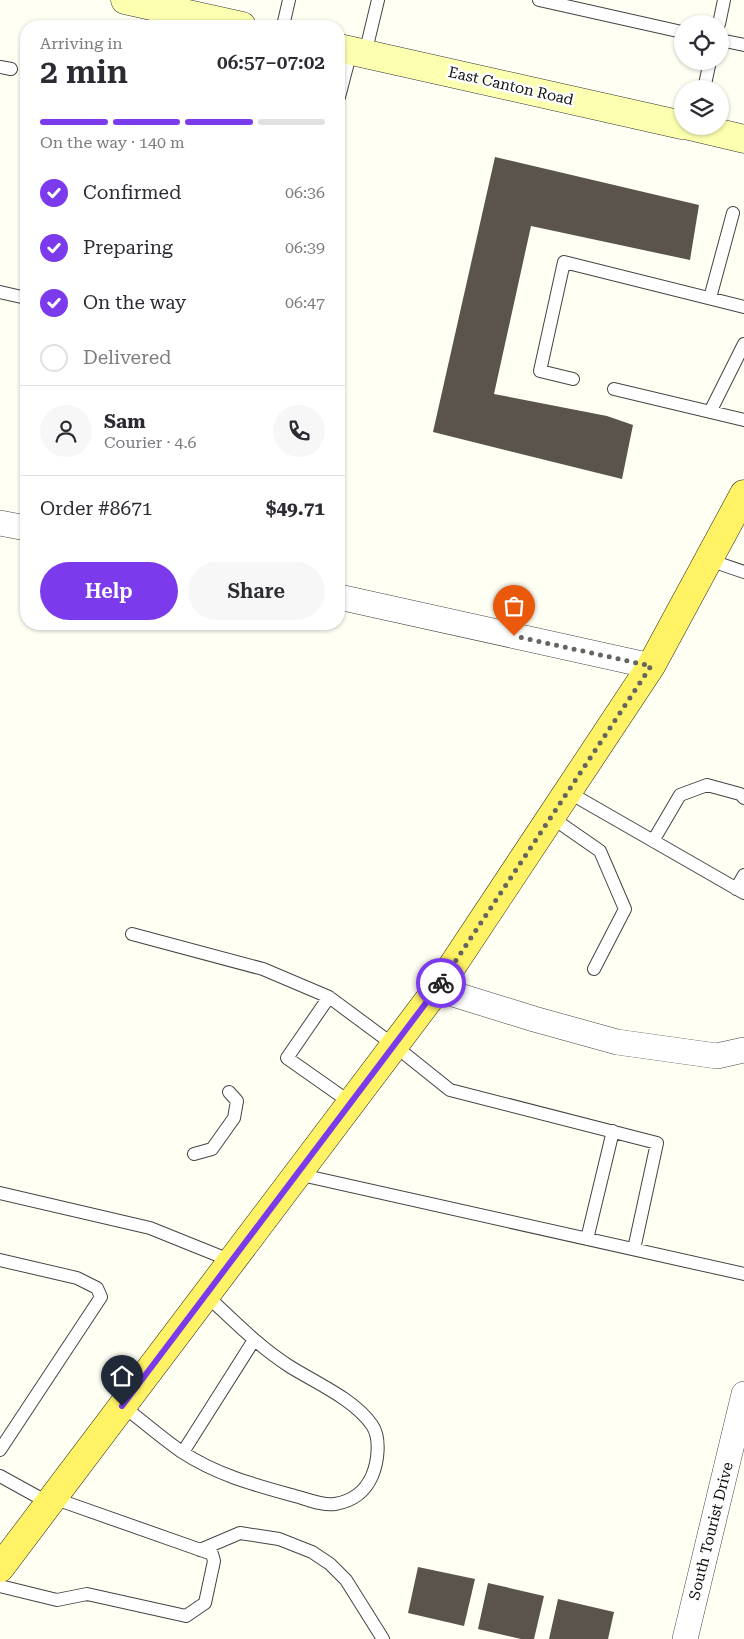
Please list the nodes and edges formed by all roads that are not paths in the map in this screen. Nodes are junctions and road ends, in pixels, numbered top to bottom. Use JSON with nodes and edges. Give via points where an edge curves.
{"nodes":[{"id":1,"x":125,"y":0,"type":"edge"},
{"id":2,"x":289,"y":0,"type":"edge"},
{"id":3,"x":378,"y":0,"type":"edge"},
{"id":4,"x":539,"y":0,"type":"edge"},
{"id":5,"x":724,"y":0,"type":"edge"},
{"id":6,"x":721,"y":15,"type":"edge"},
{"id":7,"x":181,"y":20,"type":"edge"},
{"id":8,"x":284,"y":20,"type":"edge"},
{"id":9,"x":674,"y":30,"type":"edge"},
{"id":10,"x":729,"y":42,"type":"edge"},
{"id":11,"x":744,"y":45,"type":"edge"},
{"id":12,"x":351,"y":51,"type":"edge"},
{"id":13,"x":345,"y":74,"type":"edge"},
{"id":14,"x":674,"y":122,"type":"edge"},
{"id":15,"x":729,"y":135,"type":"edge"},
{"id":16,"x":744,"y":138,"type":"edge"},
{"id":17,"x":733,"y":213,"type":"dead end"},
{"id":18,"x":0,"y":292,"type":"edge"},
{"id":19,"x":20,"y":297,"type":"edge"},
{"id":20,"x":710,"y":298,"type":"junction"},
{"id":21,"x":744,"y":307,"type":"edge"},
{"id":22,"x":744,"y":344,"type":"edge"},
{"id":23,"x":572,"y":379,"type":"dead end"},
{"id":24,"x":614,"y":389,"type":"dead end"},
{"id":25,"x":710,"y":412,"type":"junction"},
{"id":26,"x":744,"y":420,"type":"edge"},
{"id":27,"x":744,"y":494,"type":"edge"},
{"id":28,"x":0,"y":523,"type":"edge"},
{"id":29,"x":20,"y":527,"type":"edge"},
{"id":30,"x":708,"y":560,"type":"junction"},
{"id":31,"x":744,"y":572,"type":"edge"},
{"id":32,"x":345,"y":598,"type":"edge"},
{"id":33,"x":651,"y":666,"type":"junction"},
{"id":34,"x":568,"y":792,"type":"junction"},
{"id":35,"x":744,"y":798,"type":"edge"},
{"id":36,"x":551,"y":817,"type":"junction"},
{"id":37,"x":653,"y":841,"type":"junction"},
{"id":38,"x":744,"y":875,"type":"edge"},
{"id":39,"x":740,"y":891,"type":"edge"},
{"id":40,"x":132,"y":934,"type":"dead end"},
{"id":41,"x":594,"y":969,"type":"dead end"},
{"id":42,"x":437,"y":989,"type":"junction"},
{"id":43,"x":329,"y":997,"type":"junction"},
{"id":44,"x":395,"y":1046,"type":"junction"},
{"id":45,"x":744,"y":1050,"type":"edge"},
{"id":46,"x":229,"y":1092,"type":"dead end"},
{"id":47,"x":350,"y":1103,"type":"junction"},
{"id":48,"x":613,"y":1131,"type":"junction"},
{"id":49,"x":194,"y":1154,"type":"dead end"},
{"id":50,"x":297,"y":1174,"type":"junction"},
{"id":51,"x":0,"y":1193,"type":"edge"},
{"id":52,"x":587,"y":1239,"type":"junction"},
{"id":53,"x":634,"y":1250,"type":"junction"},
{"id":54,"x":0,"y":1260,"type":"edge"},
{"id":55,"x":232,"y":1261,"type":"junction"},
{"id":56,"x":744,"y":1274,"type":"edge"},
{"id":57,"x":206,"y":1295,"type":"junction"},
{"id":58,"x":254,"y":1340,"type":"junction"},
{"id":59,"x":744,"y":1394,"type":"edge"},
{"id":60,"x":122,"y":1406,"type":"junction"},
{"id":61,"x":0,"y":1450,"type":"edge"},
{"id":62,"x":182,"y":1452,"type":"junction"},
{"id":63,"x":0,"y":1476,"type":"edge"},
{"id":64,"x":51,"y":1500,"type":"junction"},
{"id":65,"x":200,"y":1550,"type":"junction"},
{"id":66,"x":2,"y":1561,"type":"edge"},
{"id":67,"x":0,"y":1586,"type":"edge"},
{"id":68,"x":383,"y":1639,"type":"edge"},
{"id":69,"x":685,"y":1639,"type":"edge"}],
"edges":[{"from":1,"to":7,"type":"main road"},
{"from":2,"to":8,"type":"lane"},
{"from":3,"to":12,"type":"lane"},
{"from":4,"to":9,"type":"lane"},
{"from":5,"to":6,"type":"lane"},
{"from":10,"to":11,"type":"lane"},
{"from":12,"to":13,"type":"lane"},
{"from":12,"to":14,"type":"main road","name":"East Canton Road"},
{"from":15,"to":16,"type":"main road","name":"East Canton Road"},
{"from":17,"to":20,"type":"lane"},
{"from":18,"to":19,"type":"lane"},
{"from":20,"to":21,"type":"lane"},
{"from":20,"to":23,"type":"lane","via":[[564,262],[540,371]]},
{"from":22,"to":25,"type":"lane"},
{"from":24,"to":25,"type":"lane"},
{"from":25,"to":26,"type":"lane"},
{"from":27,"to":30,"type":"main road"},
{"from":28,"to":29,"type":"street"},
{"from":30,"to":31,"type":"lane"},
{"from":30,"to":33,"type":"main road"},
{"from":32,"to":33,"type":"street"},
{"from":33,"to":34,"type":"main road"},
{"from":34,"to":36,"type":"main road"},
{"from":34,"to":37,"type":"lane"},
{"from":35,"to":37,"type":"lane","via":[[707,785],[680,795]]},
{"from":36,"to":41,"type":"lane","via":[[600,851],[625,909]]},
{"from":36,"to":42,"type":"main road"},
{"from":37,"to":39,"type":"lane"},
{"from":38,"to":39,"type":"lane"},
{"from":40,"to":43,"type":"lane","via":[[263,969]]},
{"from":42,"to":44,"type":"main road"},
{"from":42,"to":45,"type":"street","via":[[617,1042],[717,1056]]},
{"from":43,"to":44,"type":"lane"},
{"from":43,"to":47,"type":"lane","via":[[287,1058]]},
{"from":44,"to":47,"type":"main road"},
{"from":44,"to":48,"type":"lane","via":[[450,1090]]},
{"from":46,"to":49,"type":"lane","via":[[237,1101],[234,1118],[212,1149]]},
{"from":47,"to":50,"type":"main road"},
{"from":48,"to":52,"type":"lane"},
{"from":48,"to":53,"type":"lane","via":[[658,1143]]},
{"from":50,"to":52,"type":"lane"},
{"from":50,"to":55,"type":"main road"},
{"from":51,"to":55,"type":"lane","via":[[150,1228]]},
{"from":52,"to":53,"type":"lane"},
{"from":53,"to":56,"type":"lane"},
{"from":54,"to":61,"type":"lane","via":[[77,1278],[97,1288],[101,1296]]},
{"from":55,"to":57,"type":"main road"},
{"from":57,"to":58,"type":"lane"},
{"from":57,"to":60,"type":"main road"},
{"from":58,"to":62,"type":"lane"},
{"from":58,"to":62,"type":"lane","via":[[289,1366],[361,1410],[374,1427],[377,1463],[364,1491],[353,1499],[334,1504],[318,1502],[236,1479]]},
{"from":59,"to":69,"type":"street","name":"South Tourist Drive"},
{"from":60,"to":62,"type":"lane"},
{"from":60,"to":64,"type":"main road"},
{"from":63,"to":64,"type":"lane"},
{"from":64,"to":65,"type":"lane"},
{"from":64,"to":66,"type":"main road"},
{"from":65,"to":67,"type":"lane","via":[[212,1554],[214,1561],[205,1603],[186,1616],[88,1594],[57,1600]]},
{"from":65,"to":68,"type":"lane","via":[[240,1533],[279,1539],[312,1552],[346,1580]]}]}
